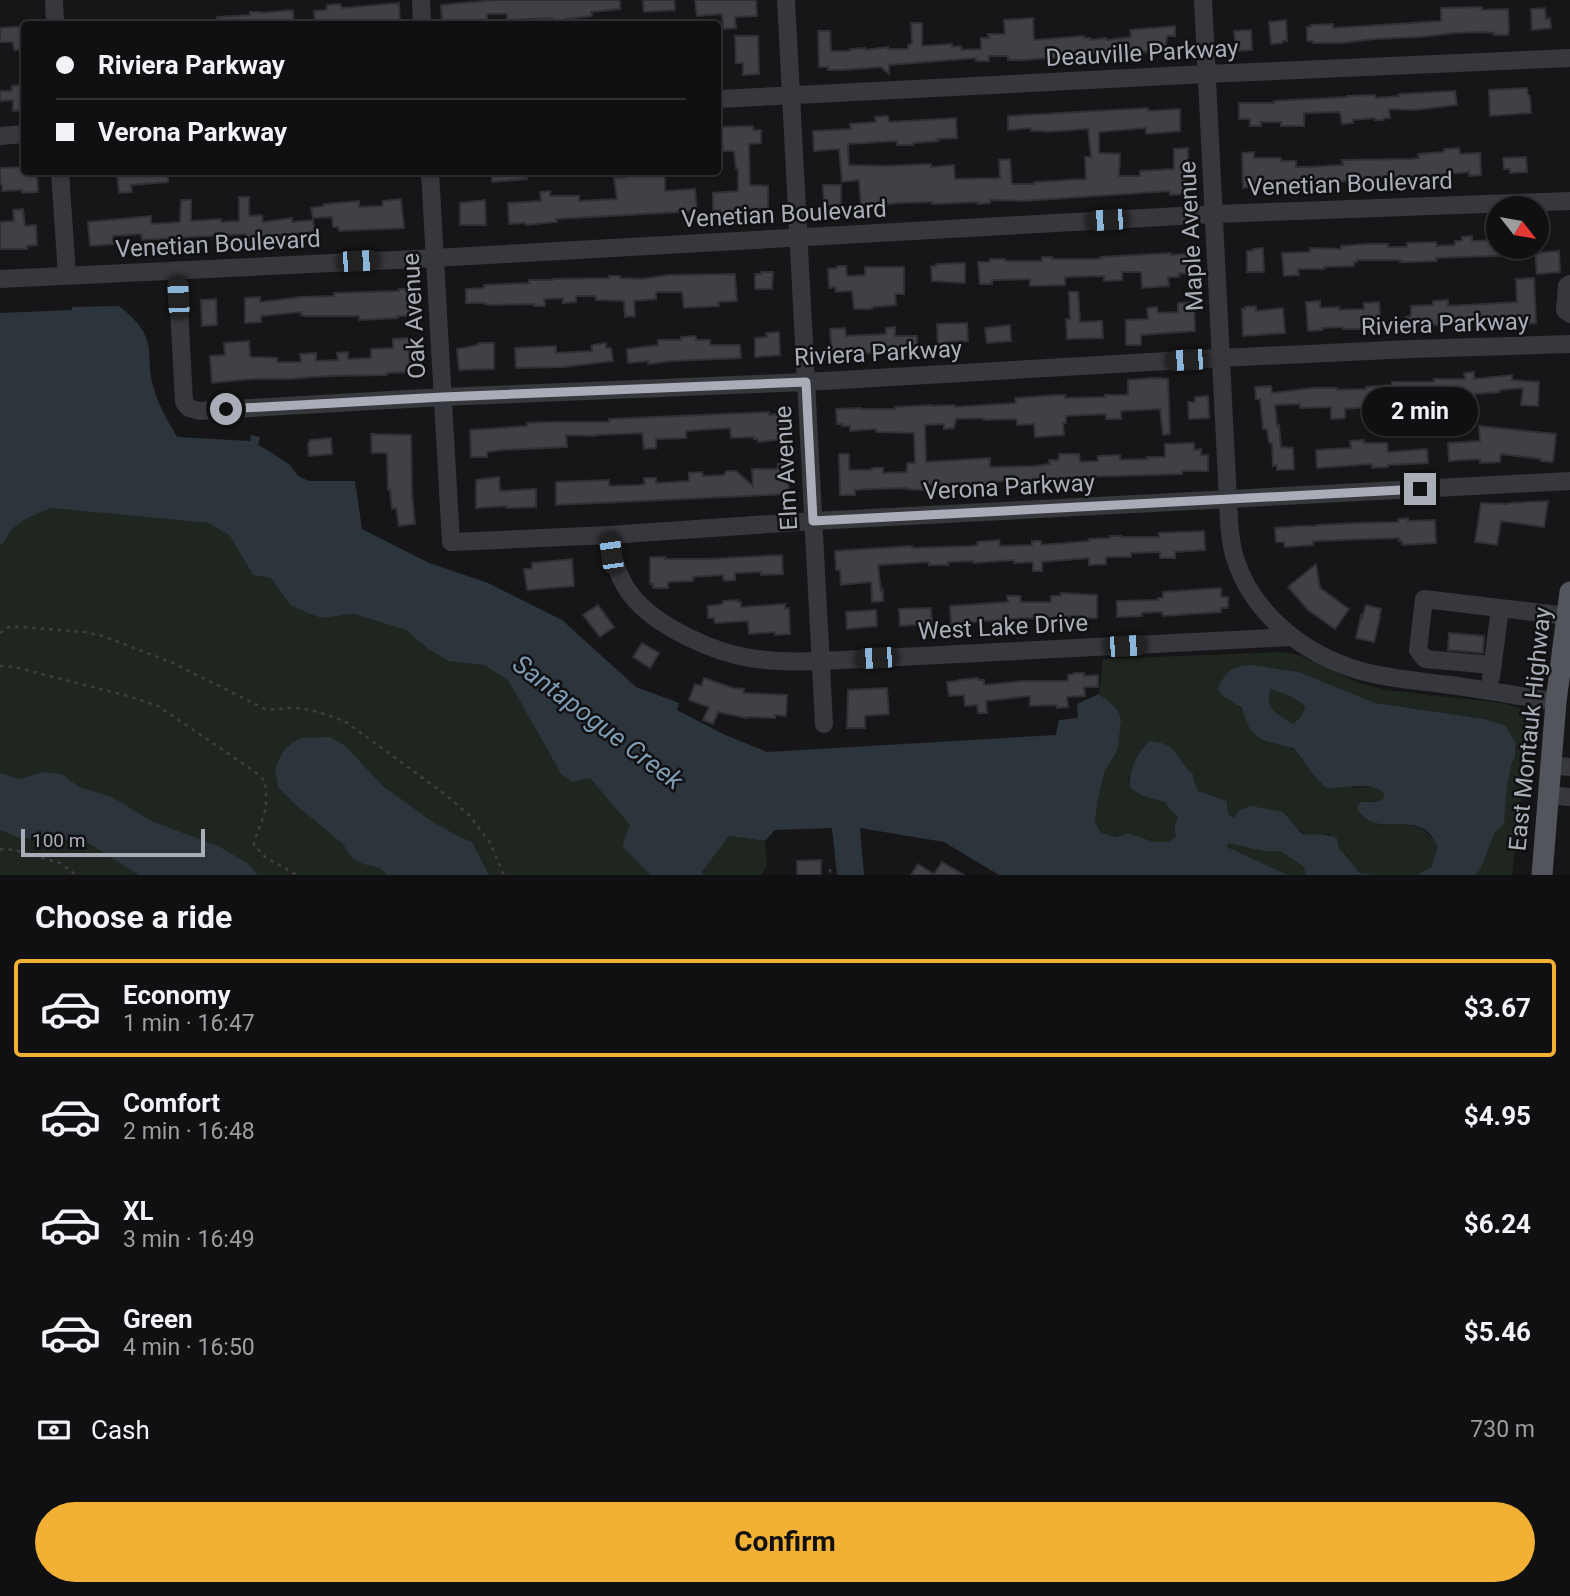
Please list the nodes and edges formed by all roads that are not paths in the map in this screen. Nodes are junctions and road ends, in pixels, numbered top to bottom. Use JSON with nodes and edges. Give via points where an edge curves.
{"nodes":[{"id":1,"x":54,"y":0,"type":"edge"},
{"id":2,"x":421,"y":0,"type":"edge"},
{"id":3,"x":786,"y":0,"type":"edge"},
{"id":4,"x":1203,"y":0,"type":"edge"},
{"id":5,"x":55,"y":21,"type":"edge"},
{"id":6,"x":422,"y":21,"type":"edge"},
{"id":7,"x":1570,"y":58,"type":"edge"},
{"id":8,"x":1207,"y":74,"type":"junction"},
{"id":9,"x":791,"y":95,"type":"junction"},
{"id":10,"x":721,"y":99,"type":"edge"},
{"id":11,"x":21,"y":134,"type":"edge"},
{"id":12,"x":0,"y":136,"type":"edge"},
{"id":13,"x":60,"y":175,"type":"edge"},
{"id":14,"x":430,"y":175,"type":"edge"},
{"id":15,"x":1570,"y":201,"type":"edge"},
{"id":16,"x":1215,"y":214,"type":"junction"},
{"id":17,"x":799,"y":237,"type":"junction"},
{"id":18,"x":435,"y":258,"type":"junction"},
{"id":19,"x":177,"y":270,"type":"junction"},
{"id":20,"x":66,"y":275,"type":"junction"},
{"id":21,"x":0,"y":279,"type":"edge"},
{"id":22,"x":1570,"y":284,"type":"edge"},
{"id":23,"x":1570,"y":314,"type":"edge"},
{"id":24,"x":1570,"y":344,"type":"edge"},
{"id":25,"x":1220,"y":358,"type":"junction"},
{"id":26,"x":806,"y":382,"type":"junction"},
{"id":27,"x":443,"y":397,"type":"junction"},
{"id":28,"x":1570,"y":481,"type":"edge"},
{"id":29,"x":1228,"y":500,"type":"junction"},
{"id":30,"x":813,"y":521,"type":"junction"},
{"id":31,"x":609,"y":535,"type":"junction"},
{"id":32,"x":451,"y":542,"type":"joint"},
{"id":33,"x":1570,"y":593,"type":"edge"},
{"id":34,"x":1500,"y":608,"type":"junction"},
{"id":35,"x":1567,"y":616,"type":"junction"},
{"id":36,"x":1291,"y":637,"type":"junction"},
{"id":37,"x":1567,"y":640,"type":"edge"},
{"id":38,"x":821,"y":661,"type":"junction"},
{"id":39,"x":1493,"y":665,"type":"junction"},
{"id":40,"x":1490,"y":691,"type":"junction"},
{"id":41,"x":1561,"y":693,"type":"edge"},
{"id":42,"x":824,"y":724,"type":"dead end"},
{"id":43,"x":1560,"y":766,"type":"edge"},
{"id":44,"x":1548,"y":796,"type":"junction"},
{"id":45,"x":1570,"y":797,"type":"edge"},
{"id":46,"x":1546,"y":874,"type":"edge"}],
"edges":[{"from":1,"to":5,"type":"street"},
{"from":2,"to":6,"type":"street"},
{"from":3,"to":9,"type":"street","name":"Elm Avenue"},
{"from":4,"to":8,"type":"street","name":"Maple Avenue"},
{"from":7,"to":8,"type":"street","name":"Deauville Parkway"},
{"from":8,"to":9,"type":"street","name":"Deauville Parkway"},
{"from":8,"to":16,"type":"street","name":"Maple Avenue"},
{"from":9,"to":10,"type":"street","name":"Deauville Parkway"},
{"from":9,"to":17,"type":"street","name":"Elm Avenue"},
{"from":11,"to":12,"type":"street"},
{"from":13,"to":20,"type":"street"},
{"from":14,"to":18,"type":"street","name":"Oak Avenue"},
{"from":15,"to":16,"type":"street","name":"Venetian Boulevard"},
{"from":16,"to":17,"type":"street","name":"Venetian Boulevard"},
{"from":16,"to":25,"type":"street","name":"Maple Avenue"},
{"from":17,"to":18,"type":"street","name":"Venetian Boulevard"},
{"from":17,"to":26,"type":"street","name":"Elm Avenue"},
{"from":18,"to":19,"type":"street","name":"Venetian Boulevard"},
{"from":18,"to":27,"type":"street","name":"Oak Avenue"},
{"from":19,"to":20,"type":"street","name":"Venetian Boulevard"},
{"from":19,"to":27,"type":"street","name":"Riviera Parkway","via":[[184,402],[189,408]]},
{"from":20,"to":21,"type":"street","name":"Venetian Boulevard"},
{"from":22,"to":23,"type":"street","via":[[1565,310]]},
{"from":24,"to":25,"type":"street","name":"Riviera Parkway"},
{"from":25,"to":26,"type":"street","name":"Riviera Parkway"},
{"from":25,"to":29,"type":"street","name":"Maple Avenue"},
{"from":26,"to":27,"type":"street","name":"Riviera Parkway"},
{"from":26,"to":30,"type":"street","name":"Elm Avenue"},
{"from":27,"to":32,"type":"street","name":"Oak Avenue"},
{"from":28,"to":29,"type":"street","name":"Verona Parkway"},
{"from":29,"to":30,"type":"street","name":"Verona Parkway"},
{"from":29,"to":36,"type":"street","name":"Maple Avenue","via":[[1231,541],[1240,572],[1264,610]]},
{"from":30,"to":31,"type":"street","name":"Verona Parkway"},
{"from":30,"to":38,"type":"street","name":"Elm Avenue"},
{"from":31,"to":32,"type":"street","name":"Verona Parkway"},
{"from":31,"to":38,"type":"street","name":"West Lake Drive","via":[[611,553],[631,595],[676,630],[747,658]]},
{"from":33,"to":35,"type":"main road","name":"East Montauk Highway"},
{"from":34,"to":35,"type":"street"},
{"from":34,"to":39,"type":"street"},
{"from":34,"to":39,"type":"street","via":[[1424,599],[1418,650],[1425,659]]},
{"from":35,"to":37,"type":"main road","name":"East Montauk Highway"},
{"from":36,"to":38,"type":"street","name":"West Lake Drive"},
{"from":36,"to":40,"type":"street","name":"Maple Avenue","via":[[1358,670]]},
{"from":37,"to":41,"type":"main road","name":"East Montauk Highway"},
{"from":38,"to":42,"type":"street","name":"Elm Avenue"},
{"from":39,"to":40,"type":"street"},
{"from":40,"to":41,"type":"street","name":"Maple Avenue"},
{"from":41,"to":43,"type":"main road","name":"East Montauk Highway"},
{"from":43,"to":44,"type":"main road","name":"East Montauk Highway"},
{"from":44,"to":45,"type":"street"},
{"from":44,"to":46,"type":"main road","name":"East Montauk Highway"}]}
